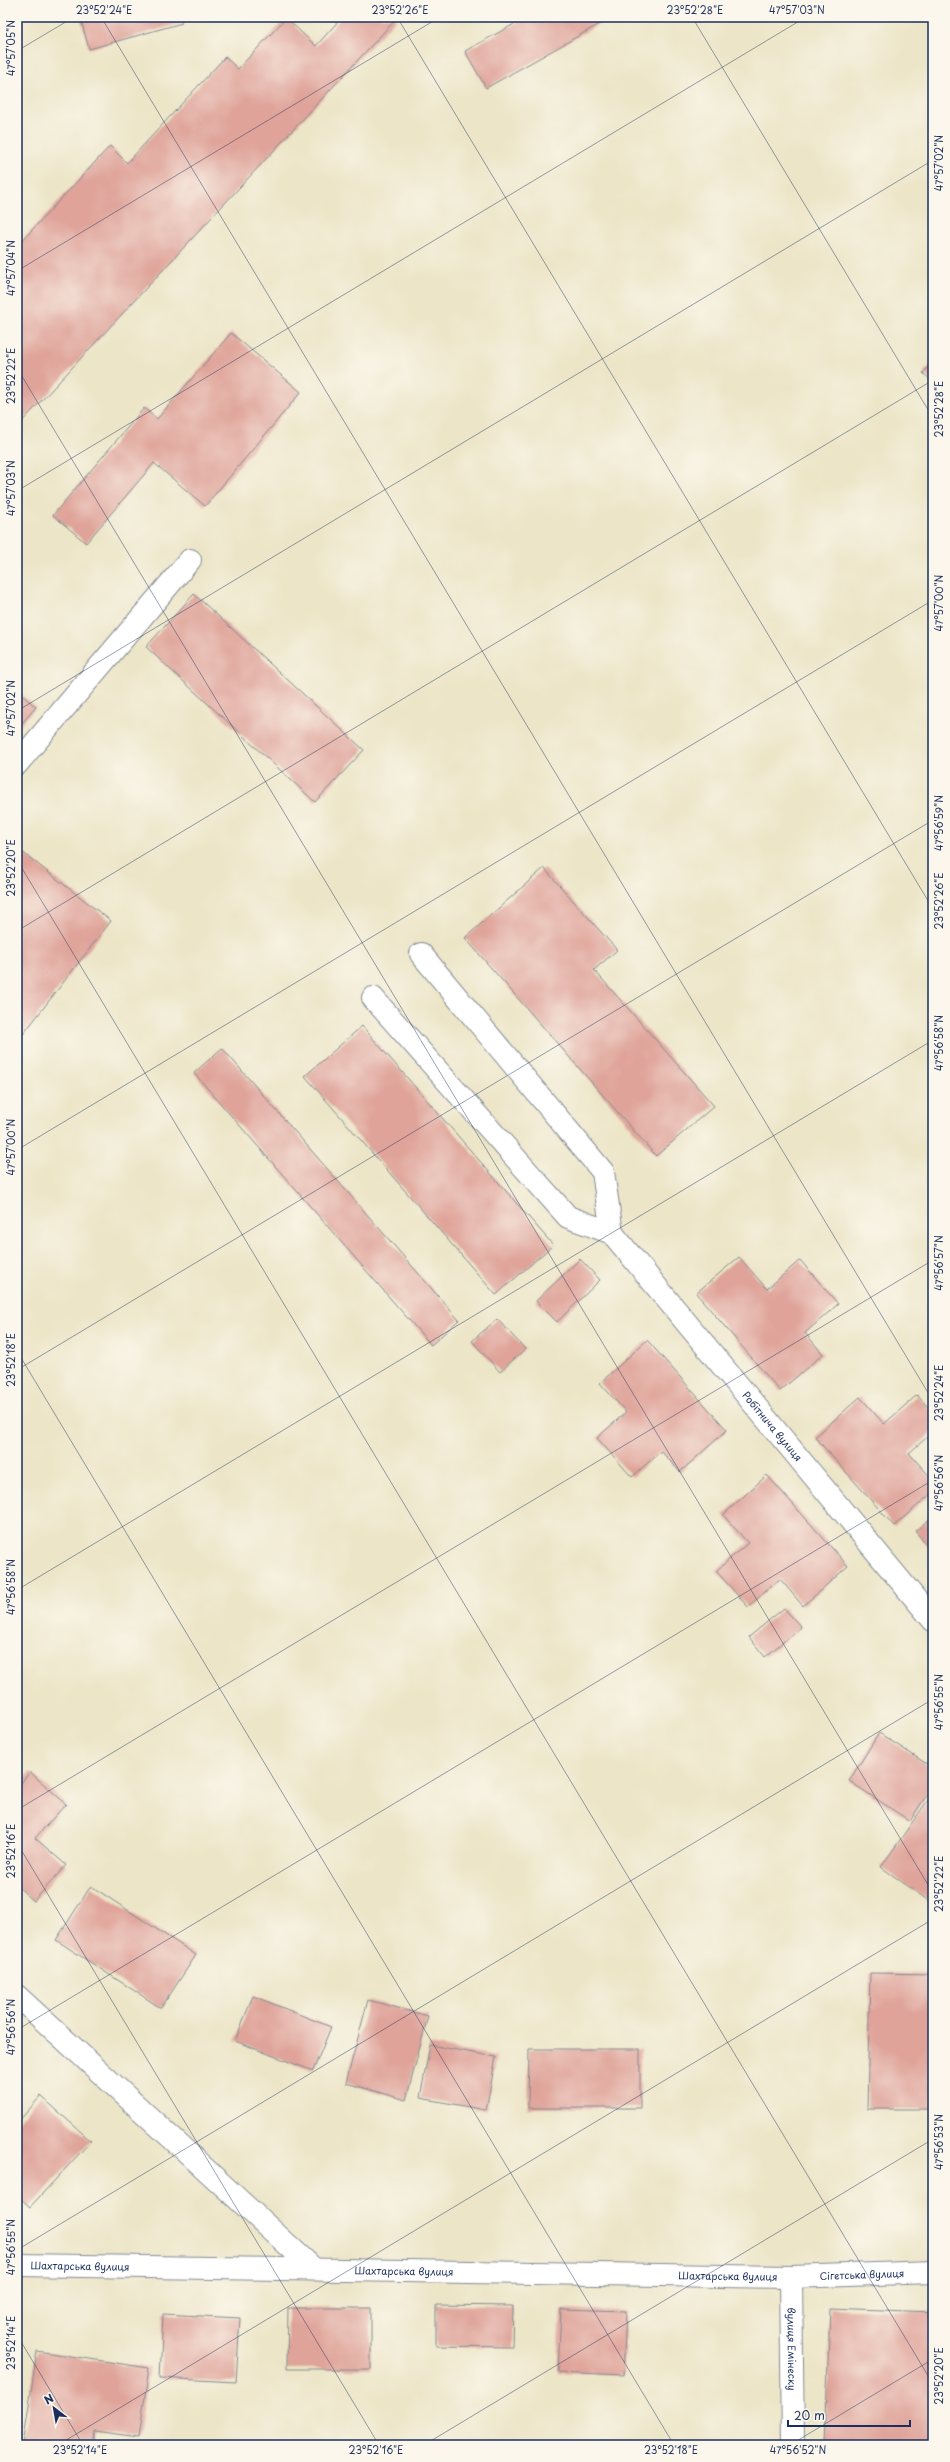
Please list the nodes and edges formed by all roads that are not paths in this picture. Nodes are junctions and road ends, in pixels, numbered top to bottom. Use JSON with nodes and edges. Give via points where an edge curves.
{"nodes":[{"id":1,"x":190,"y":560,"type":"dead end"},
{"id":2,"x":17,"y":764,"type":"edge"},
{"id":3,"x":421,"y":954,"type":"dead end"},
{"id":4,"x":373,"y":998,"type":"dead end"},
{"id":5,"x":612,"y":1233,"type":"junction"},
{"id":6,"x":933,"y":1620,"type":"edge"},
{"id":7,"x":17,"y":1996,"type":"edge"},
{"id":8,"x":17,"y":2264,"type":"edge"},
{"id":9,"x":314,"y":2269,"type":"junction"},
{"id":10,"x":933,"y":2272,"type":"edge"},
{"id":11,"x":790,"y":2277,"type":"junction"},
{"id":12,"x":793,"y":2445,"type":"edge"}],
"edges":[{"from":1,"to":2,"type":"street"},
{"from":3,"to":5,"type":"street","via":[[603,1172]]},
{"from":4,"to":5,"type":"street","via":[[568,1217]]},
{"from":5,"to":6,"type":"street","name":"Робітнича вулиця"},
{"from":7,"to":9,"type":"street"},
{"from":8,"to":9,"type":"street","name":"Шахтарська вулиця"},
{"from":9,"to":11,"type":"street","name":"Шахтарська вулиця"},
{"from":10,"to":11,"type":"street","name":"Сігетська вулиця"},
{"from":11,"to":12,"type":"street","name":"вулиця Емінеску"}]}
